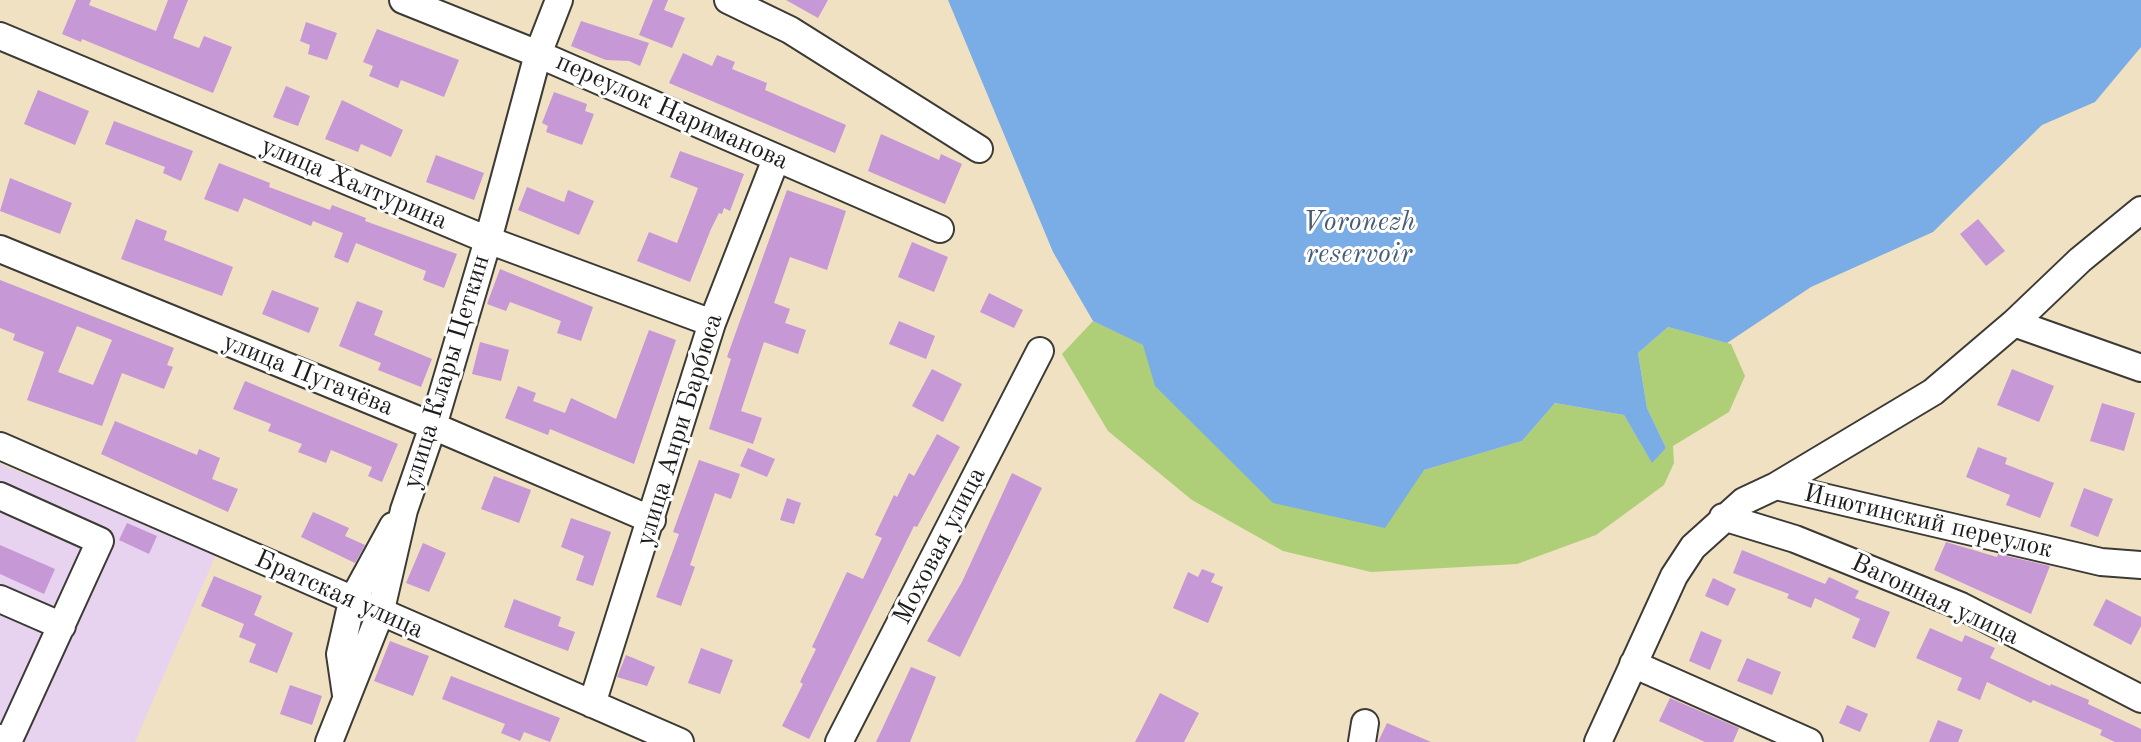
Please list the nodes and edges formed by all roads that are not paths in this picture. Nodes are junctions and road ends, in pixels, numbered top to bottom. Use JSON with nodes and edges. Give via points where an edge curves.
{"nodes":[{"id":1,"x":402,"y":0,"type":"edge"},
{"id":2,"x":559,"y":0,"type":"edge"},
{"id":3,"x":728,"y":0,"type":"edge"},
{"id":4,"x":0,"y":36,"type":"edge"},
{"id":5,"x":538,"y":54,"type":"junction"},
{"id":6,"x":979,"y":149,"type":"dead end"},
{"id":7,"x":776,"y":159,"type":"junction"},
{"id":8,"x":2141,"y":210,"type":"edge"},
{"id":9,"x":940,"y":229,"type":"dead end"},
{"id":10,"x":488,"y":240,"type":"junction"},
{"id":11,"x":0,"y":249,"type":"edge"},
{"id":12,"x":712,"y":323,"type":"junction"},
{"id":13,"x":2014,"y":323,"type":"junction"},
{"id":14,"x":1040,"y":351,"type":"dead end"},
{"id":15,"x":2141,"y":368,"type":"edge"},
{"id":16,"x":433,"y":426,"type":"junction"},
{"id":17,"x":0,"y":446,"type":"edge"},
{"id":18,"x":1776,"y":486,"type":"junction"},
{"id":19,"x":0,"y":496,"type":"edge"},
{"id":20,"x":404,"y":510,"type":"junction"},
{"id":21,"x":1723,"y":517,"type":"junction"},
{"id":22,"x":652,"y":520,"type":"junction"},
{"id":23,"x":2141,"y":565,"type":"edge"},
{"id":24,"x":0,"y":598,"type":"edge"},
{"id":25,"x":352,"y":601,"type":"junction"},
{"id":26,"x":0,"y":614,"type":"edge"},
{"id":27,"x":380,"y":614,"type":"junction"},
{"id":28,"x":59,"y":632,"type":"junction"},
{"id":29,"x":1633,"y":664,"type":"junction"},
{"id":30,"x":346,"y":698,"type":"junction"},
{"id":31,"x":2141,"y":699,"type":"edge"},
{"id":32,"x":592,"y":704,"type":"junction"},
{"id":33,"x":0,"y":738,"type":"edge"},
{"id":34,"x":329,"y":742,"type":"edge"},
{"id":35,"x":680,"y":742,"type":"edge"},
{"id":36,"x":839,"y":742,"type":"edge"},
{"id":37,"x":1598,"y":742,"type":"edge"},
{"id":38,"x":1809,"y":742,"type":"edge"}],
"edges":[{"from":1,"to":5,"type":"street","name":"переулок Нариманова"},
{"from":2,"to":5,"type":"street","name":"улица Клары Цеткин"},
{"from":3,"to":6,"type":"street","via":[[790,30]]},
{"from":4,"to":10,"type":"street","name":"улица Халтурина"},
{"from":5,"to":7,"type":"street","name":"переулок Нариманова"},
{"from":5,"to":10,"type":"street","name":"улица Клары Цеткин"},
{"from":7,"to":9,"type":"street","name":"переулок Нариманова"},
{"from":7,"to":12,"type":"street","name":"улица Анри Барбюса"},
{"from":8,"to":13,"type":"street"},
{"from":10,"to":12,"type":"street","name":"улица Халтурина"},
{"from":10,"to":16,"type":"street","name":"улица Клары Цеткин"},
{"from":11,"to":16,"type":"street","name":"улица Пугачёва"},
{"from":12,"to":22,"type":"street","name":"улица Анри Барбюса"},
{"from":13,"to":15,"type":"street"},
{"from":13,"to":18,"type":"street","via":[[1933,392]]},
{"from":14,"to":36,"type":"street","name":"Моховая улица"},
{"from":16,"to":20,"type":"street","name":"улица Клары Цеткин"},
{"from":16,"to":22,"type":"street","name":"улица Пугачёва"},
{"from":17,"to":25,"type":"street","name":"Братская улица"},
{"from":18,"to":21,"type":"street","name":"Инютинский переулок"},
{"from":18,"to":23,"type":"street","name":"Инютинский переулок","via":[[2087,559]]},
{"from":19,"to":28,"type":"street","via":[[100,541]]},
{"from":20,"to":25,"type":"street","via":[[377,550]]},
{"from":20,"to":27,"type":"street","name":"улица Клары Цеткин"},
{"from":21,"to":29,"type":"street","name":"Инютинский переулок","via":[[1693,547],[1674,576]]},
{"from":21,"to":31,"type":"street","name":"Вагонная улица","via":[[1794,539],[1961,606]]},
{"from":22,"to":32,"type":"street","name":"улица Анри Барбюса"},
{"from":24,"to":28,"type":"street"},
{"from":25,"to":27,"type":"street","name":"Братская улица"},
{"from":25,"to":30,"type":"street","via":[[340,654]]},
{"from":26,"to":28,"type":"street"},
{"from":27,"to":30,"type":"street","name":"улица Клары Цеткин"},
{"from":27,"to":32,"type":"street","name":"Братская улица"},
{"from":28,"to":33,"type":"street","via":[[8,742]]},
{"from":29,"to":37,"type":"street","name":"Инютинский переулок"},
{"from":29,"to":38,"type":"street"},
{"from":30,"to":34,"type":"street","name":"улица Клары Цеткин"},
{"from":32,"to":35,"type":"street","name":"Братская улица"}]}
